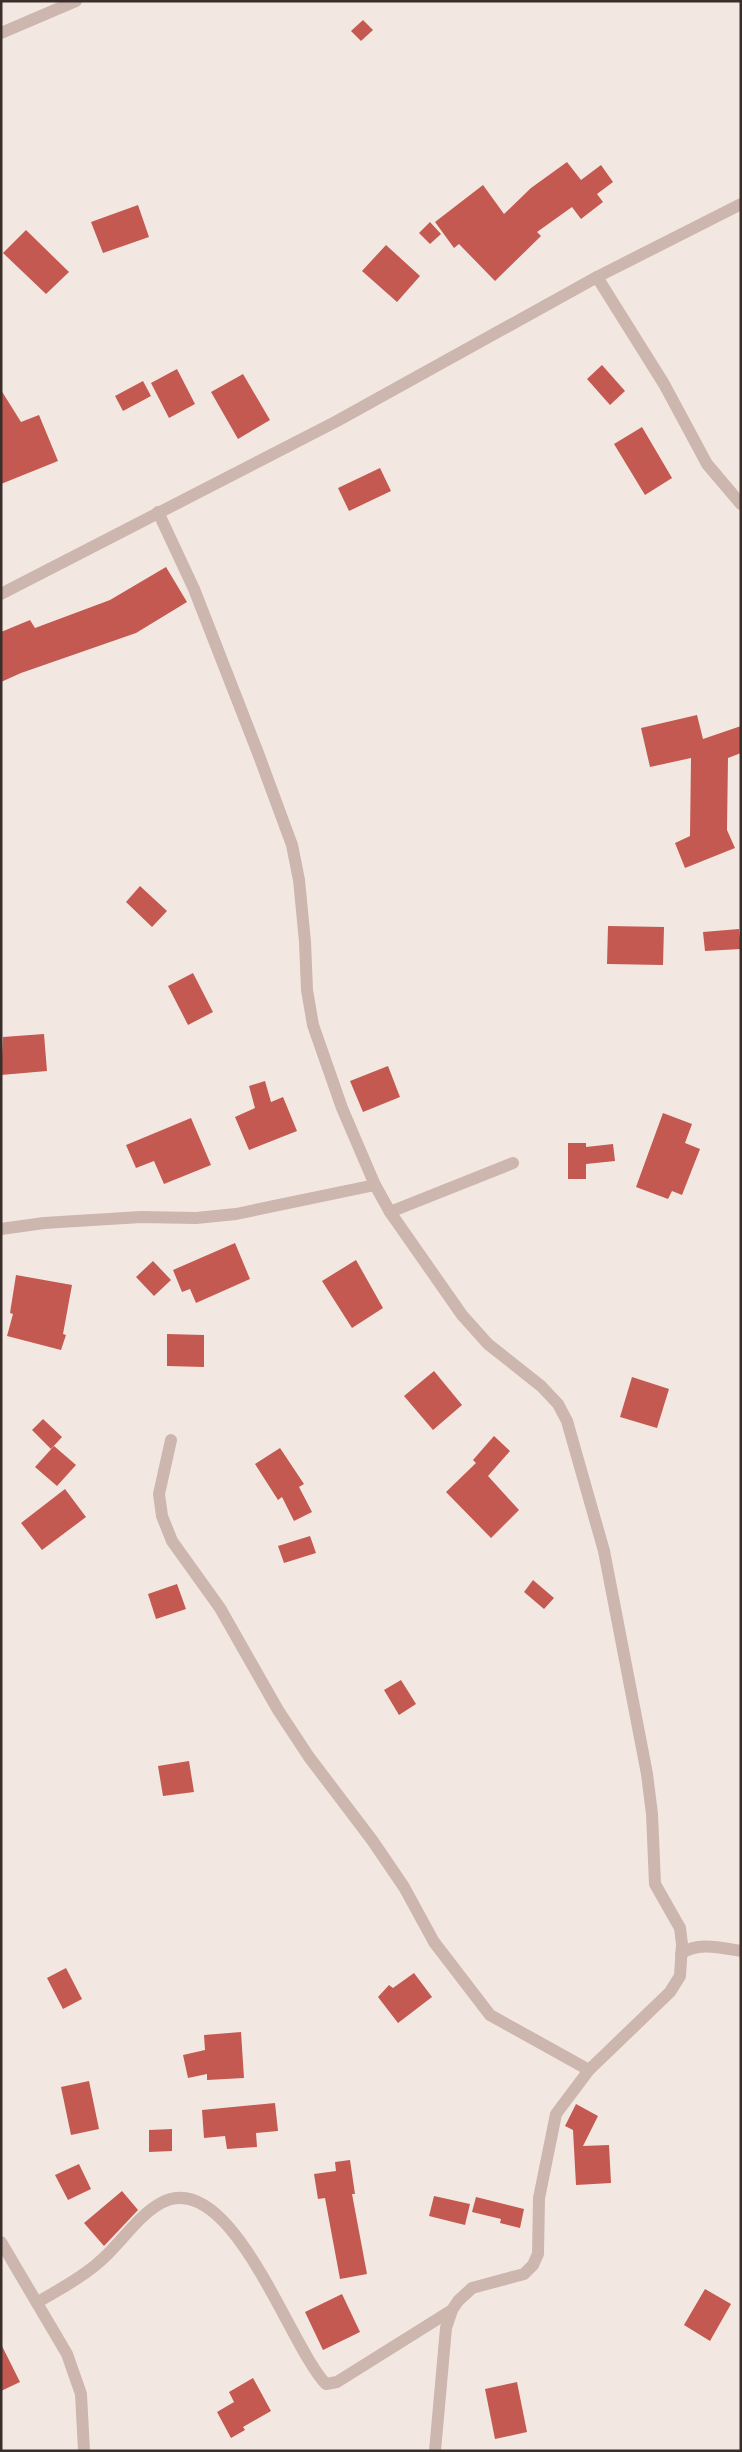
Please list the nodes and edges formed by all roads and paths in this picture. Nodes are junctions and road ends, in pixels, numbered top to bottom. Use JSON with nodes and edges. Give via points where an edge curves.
{"nodes":[{"id":1,"x":76,"y":1,"type":"edge"},
{"id":2,"x":1,"y":33,"type":"edge"},
{"id":3,"x":741,"y":204,"type":"edge"},
{"id":4,"x":596,"y":276,"type":"junction"},
{"id":5,"x":741,"y":504,"type":"edge"},
{"id":6,"x":158,"y":512,"type":"junction"},
{"id":7,"x":1,"y":594,"type":"edge"},
{"id":8,"x":513,"y":1163,"type":"dead end"},
{"id":9,"x":376,"y":1184,"type":"junction"},
{"id":10,"x":390,"y":1212,"type":"junction"},
{"id":11,"x":1,"y":1229,"type":"edge"},
{"id":12,"x":170,"y":1440,"type":"dead end"},
{"id":13,"x":741,"y":1951,"type":"edge"},
{"id":14,"x":681,"y":1954,"type":"junction"},
{"id":15,"x":589,"y":2070,"type":"junction"},
{"id":16,"x":1,"y":2242,"type":"edge"},
{"id":17,"x":38,"y":2302,"type":"junction"},
{"id":18,"x":452,"y":2310,"type":"junction"},
{"id":19,"x":84,"y":2451,"type":"edge"},
{"id":20,"x":435,"y":2451,"type":"edge"}],
"edges":[{"from":1,"to":2,"type":"street"},
{"from":3,"to":4,"type":"street"},
{"from":4,"to":5,"type":"street","via":[[664,384],[707,464]]},
{"from":4,"to":6,"type":"street","via":[[337,421]]},
{"from":6,"to":7,"type":"street"},
{"from":6,"to":9,"type":"street","via":[[194,589],[292,845],[299,880],[307,990],[313,1025],[342,1108]]},
{"from":8,"to":10,"type":"street"},
{"from":9,"to":10,"type":"street"},
{"from":9,"to":11,"type":"street","via":[[236,1214],[44,1223]]},
{"from":10,"to":14,"type":"street","via":[[462,1315],[488,1344],[542,1386],[558,1404],[567,1421],[604,1552],[633,1694],[652,1814],[655,1884],[680,1928]]},
{"from":12,"to":15,"type":"street","via":[[159,1494],[162,1516],[172,1541],[220,1608],[309,1758],[372,1840],[404,1887],[434,1942],[490,2015]]},
{"from":13,"to":14,"type":"street","via":[[701,1946]]},
{"from":14,"to":15,"type":"street","via":[[680,1976],[670,1992]]},
{"from":15,"to":18,"type":"street","via":[[556,2114],[539,2198],[538,2254],[533,2265],[524,2274],[472,2288]]},
{"from":16,"to":17,"type":"street"},
{"from":17,"to":18,"type":"street","via":[[98,2264],[130,2229],[160,2203],[180,2196],[201,2203],[226,2223],[276,2300],[306,2357],[326,2384],[337,2382]]},
{"from":17,"to":19,"type":"street","via":[[66,2354],[81,2394]]},
{"from":18,"to":20,"type":"street","via":[[446,2328]]}]}
